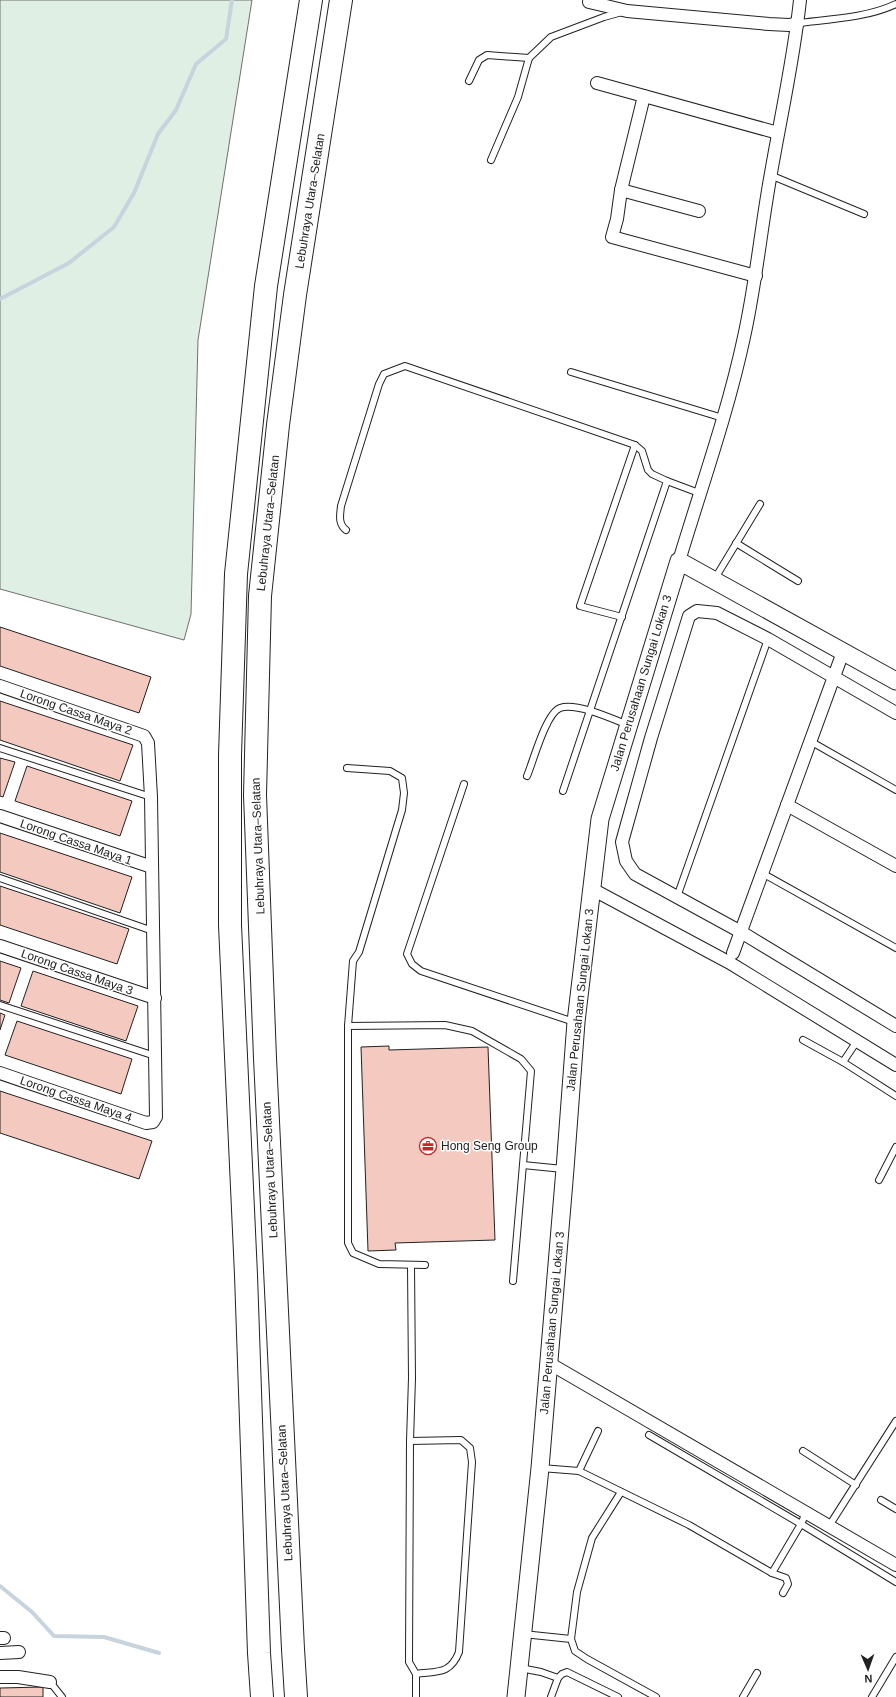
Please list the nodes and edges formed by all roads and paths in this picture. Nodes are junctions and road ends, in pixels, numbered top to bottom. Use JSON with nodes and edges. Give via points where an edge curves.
{"nodes":[{"id":1,"x":311,"y":0,"type":"edge"},
{"id":2,"x":341,"y":0,"type":"edge"},
{"id":3,"x":800,"y":0,"type":"edge"},
{"id":4,"x":586,"y":1,"type":"edge"},
{"id":5,"x":896,"y":4,"type":"edge"},
{"id":6,"x":627,"y":11,"type":"junction"},
{"id":7,"x":798,"y":23,"type":"junction"},
{"id":8,"x":529,"y":58,"type":"junction"},
{"id":9,"x":469,"y":81,"type":"dead end"},
{"id":10,"x":597,"y":83,"type":"dead end"},
{"id":11,"x":644,"y":96,"type":"junction"},
{"id":12,"x":778,"y":133,"type":"junction"},
{"id":13,"x":491,"y":160,"type":"dead end"},
{"id":14,"x":770,"y":175,"type":"junction"},
{"id":15,"x":621,"y":190,"type":"junction"},
{"id":16,"x":699,"y":211,"type":"dead end"},
{"id":17,"x":864,"y":214,"type":"dead end"},
{"id":18,"x":756,"y":276,"type":"junction"},
{"id":19,"x":571,"y":372,"type":"dead end"},
{"id":20,"x":722,"y":418,"type":"junction"},
{"id":21,"x":635,"y":445,"type":"junction"},
{"id":22,"x":667,"y":482,"type":"junction"},
{"id":23,"x":699,"y":494,"type":"junction"},
{"id":24,"x":760,"y":504,"type":"dead end"},
{"id":25,"x":346,"y":530,"type":"dead end"},
{"id":26,"x":736,"y":543,"type":"junction"},
{"id":27,"x":679,"y":561,"type":"junction"},
{"id":28,"x":714,"y":580,"type":"junction"},
{"id":29,"x":798,"y":580,"type":"dead end"},
{"id":30,"x":622,"y":617,"type":"junction"},
{"id":31,"x":768,"y":639,"type":"junction"},
{"id":32,"x":843,"y":652,"type":"junction"},
{"id":33,"x":834,"y":676,"type":"junction"},
{"id":34,"x":896,"y":681,"type":"edge"},
{"id":35,"x":0,"y":686,"type":"edge"},
{"id":36,"x":590,"y":711,"type":"junction"},
{"id":37,"x":896,"y":713,"type":"edge"},
{"id":38,"x":628,"y":725,"type":"junction"},
{"id":39,"x":810,"y":741,"type":"junction"},
{"id":40,"x":0,"y":748,"type":"edge"},
{"id":41,"x":347,"y":768,"type":"dead end"},
{"id":42,"x":527,"y":776,"type":"dead end"},
{"id":43,"x":464,"y":784,"type":"dead end"},
{"id":44,"x":896,"y":790,"type":"edge"},
{"id":45,"x":563,"y":791,"type":"dead end"},
{"id":46,"x":151,"y":797,"type":"junction"},
{"id":47,"x":787,"y":804,"type":"junction"},
{"id":48,"x":0,"y":816,"type":"edge"},
{"id":49,"x":896,"y":866,"type":"edge"},
{"id":50,"x":152,"y":868,"type":"junction"},
{"id":51,"x":762,"y":873,"type":"junction"},
{"id":52,"x":0,"y":878,"type":"edge"},
{"id":53,"x":592,"y":889,"type":"junction"},
{"id":54,"x":677,"y":897,"type":"junction"},
{"id":55,"x":153,"y":931,"type":"junction"},
{"id":56,"x":741,"y":932,"type":"junction"},
{"id":57,"x":0,"y":946,"type":"edge"},
{"id":58,"x":896,"y":948,"type":"edge"},
{"id":59,"x":731,"y":958,"type":"junction"},
{"id":60,"x":155,"y":998,"type":"junction"},
{"id":61,"x":0,"y":1005,"type":"edge"},
{"id":62,"x":576,"y":1022,"type":"junction"},
{"id":63,"x":348,"y":1026,"type":"junction"},
{"id":64,"x":896,"y":1026,"type":"edge"},
{"id":65,"x":803,"y":1040,"type":"dead end"},
{"id":66,"x":857,"y":1042,"type":"junction"},
{"id":67,"x":155,"y":1056,"type":"junction"},
{"id":68,"x":843,"y":1062,"type":"junction"},
{"id":69,"x":896,"y":1065,"type":"edge"},
{"id":70,"x":0,"y":1074,"type":"edge"},
{"id":71,"x":896,"y":1096,"type":"edge"},
{"id":72,"x":896,"y":1147,"type":"edge"},
{"id":73,"x":523,"y":1165,"type":"junction"},
{"id":74,"x":565,"y":1169,"type":"junction"},
{"id":75,"x":879,"y":1180,"type":"dead end"},
{"id":76,"x":426,"y":1265,"type":"dead end"},
{"id":77,"x":411,"y":1266,"type":"junction"},
{"id":78,"x":513,"y":1281,"type":"dead end"},
{"id":79,"x":548,"y":1362,"type":"junction"},
{"id":80,"x":896,"y":1421,"type":"edge"},
{"id":81,"x":598,"y":1431,"type":"dead end"},
{"id":82,"x":649,"y":1435,"type":"dead end"},
{"id":83,"x":410,"y":1441,"type":"junction"},
{"id":84,"x":803,"y":1451,"type":"dead end"},
{"id":85,"x":540,"y":1468,"type":"junction"},
{"id":86,"x":579,"y":1471,"type":"junction"},
{"id":87,"x":856,"y":1485,"type":"junction"},
{"id":88,"x":621,"y":1492,"type":"junction"},
{"id":89,"x":881,"y":1500,"type":"dead end"},
{"id":90,"x":896,"y":1509,"type":"edge"},
{"id":91,"x":804,"y":1518,"type":"junction"},
{"id":92,"x":829,"y":1526,"type":"junction"},
{"id":93,"x":896,"y":1565,"type":"edge"},
{"id":94,"x":772,"y":1573,"type":"junction"},
{"id":95,"x":896,"y":1582,"type":"edge"},
{"id":96,"x":783,"y":1593,"type":"dead end"},
{"id":97,"x":523,"y":1634,"type":"junction"},
{"id":98,"x":571,"y":1639,"type":"junction"},
{"id":99,"x":19,"y":1652,"type":"dead end"},
{"id":100,"x":0,"y":1653,"type":"edge"},
{"id":101,"x":259,"y":1653,"type":"junction"},
{"id":102,"x":896,"y":1657,"type":"edge"},
{"id":103,"x":520,"y":1668,"type":"junction"},
{"id":104,"x":757,"y":1672,"type":"dead end"},
{"id":105,"x":416,"y":1674,"type":"junction"},
{"id":106,"x":0,"y":1677,"type":"edge"},
{"id":107,"x":558,"y":1678,"type":"junction"},
{"id":108,"x":50,"y":1682,"type":"joint"},
{"id":109,"x":62,"y":1697,"type":"edge"},
{"id":110,"x":259,"y":1697,"type":"edge"},
{"id":111,"x":262,"y":1697,"type":"edge"},
{"id":112,"x":296,"y":1697,"type":"edge"},
{"id":113,"x":416,"y":1697,"type":"edge"},
{"id":114,"x":516,"y":1697,"type":"edge"},
{"id":115,"x":551,"y":1697,"type":"edge"},
{"id":116,"x":618,"y":1697,"type":"edge"},
{"id":117,"x":656,"y":1697,"type":"edge"},
{"id":118,"x":743,"y":1697,"type":"edge"},
{"id":119,"x":872,"y":1697,"type":"edge"}],
"edges":[{"from":1,"to":101,"type":"highway","via":[[266,286],[236,574],[230,755],[230,925],[246,1267]]},
{"from":2,"to":112,"type":"highway","name":"Lebuhraya Utara–Selatan","via":[[293,310],[260,596],[255,795]]},
{"from":3,"to":7,"type":"street"},
{"from":4,"to":6,"type":"street"},
{"from":5,"to":7,"type":"lane","via":[[880,11]]},
{"from":6,"to":7,"type":"street","via":[[769,24]]},
{"from":6,"to":8,"type":"lane","via":[[551,37]]},
{"from":7,"to":12,"type":"street"},
{"from":8,"to":9,"type":"lane","via":[[487,55],[479,60]]},
{"from":8,"to":13,"type":"lane","via":[[518,97]]},
{"from":10,"to":11,"type":"street"},
{"from":11,"to":12,"type":"street"},
{"from":11,"to":15,"type":"street"},
{"from":12,"to":14,"type":"street"},
{"from":14,"to":17,"type":"lane"},
{"from":14,"to":18,"type":"street"},
{"from":15,"to":16,"type":"street"},
{"from":15,"to":18,"type":"street","via":[[612,237]]},
{"from":18,"to":20,"type":"street","via":[[744,339]]},
{"from":19,"to":20,"type":"lane"},
{"from":20,"to":23,"type":"street"},
{"from":21,"to":22,"type":"lane","via":[[642,451],[648,470]]},
{"from":21,"to":25,"type":"lane","via":[[405,366],[384,374],[379,384],[341,506],[340,519],[342,527]]},
{"from":21,"to":30,"type":"lane","via":[[580,606]]},
{"from":22,"to":23,"type":"lane"},
{"from":22,"to":30,"type":"lane"},
{"from":23,"to":27,"type":"street"},
{"from":24,"to":26,"type":"lane"},
{"from":26,"to":28,"type":"lane"},
{"from":26,"to":29,"type":"lane"},
{"from":27,"to":28,"type":"main road"},
{"from":27,"to":38,"type":"main road","name":"Jalan Perusahaan Sungai Lokan 3"},
{"from":28,"to":32,"type":"main road"},
{"from":30,"to":36,"type":"lane"},
{"from":31,"to":33,"type":"street"},
{"from":31,"to":54,"type":"lane"},
{"from":31,"to":54,"type":"street","via":[[717,614],[697,611],[689,616],[622,842],[626,861],[635,874]]},
{"from":32,"to":33,"type":"street"},
{"from":32,"to":34,"type":"main road"},
{"from":33,"to":37,"type":"street"},
{"from":33,"to":39,"type":"street"},
{"from":35,"to":46,"type":"street","name":"Lorong Cassa Maya 2","via":[[144,736],[148,743]]},
{"from":36,"to":38,"type":"lane"},
{"from":36,"to":42,"type":"lane","via":[[576,707],[561,707],[555,711],[548,721]]},
{"from":36,"to":45,"type":"lane"},
{"from":38,"to":53,"type":"main road","name":"Jalan Perusahaan Sungai Lokan 3","via":[[600,819]]},
{"from":39,"to":44,"type":"lane"},
{"from":39,"to":47,"type":"street"},
{"from":40,"to":46,"type":"lane"},
{"from":41,"to":63,"type":"lane","via":[[390,771],[402,778],[404,793],[402,810],[360,947],[353,962]]},
{"from":43,"to":62,"type":"lane","via":[[407,954],[412,964],[422,971]]},
{"from":46,"to":50,"type":"street"},
{"from":47,"to":49,"type":"street"},
{"from":47,"to":51,"type":"street"},
{"from":48,"to":50,"type":"street","name":"Lorong Cassa Maya 1"},
{"from":50,"to":55,"type":"street"},
{"from":51,"to":56,"type":"street"},
{"from":51,"to":58,"type":"lane"},
{"from":52,"to":55,"type":"lane"},
{"from":53,"to":59,"type":"street"},
{"from":53,"to":62,"type":"main road","name":"Jalan Perusahaan Sungai Lokan 3"},
{"from":54,"to":56,"type":"street"},
{"from":55,"to":60,"type":"street"},
{"from":56,"to":59,"type":"street"},
{"from":56,"to":64,"type":"street"},
{"from":57,"to":60,"type":"street","name":"Lorong Cassa Maya 3"},
{"from":59,"to":66,"type":"street"},
{"from":60,"to":67,"type":"street"},
{"from":61,"to":67,"type":"lane"},
{"from":62,"to":74,"type":"main road","name":"Jalan Perusahaan Sungai Lokan 3"},
{"from":63,"to":73,"type":"lane","via":[[445,1025],[472,1031],[521,1060],[531,1071]]},
{"from":63,"to":77,"type":"lane","via":[[348,1243],[353,1253],[379,1264]]},
{"from":65,"to":68,"type":"lane"},
{"from":66,"to":68,"type":"lane"},
{"from":66,"to":69,"type":"street"},
{"from":67,"to":70,"type":"street","name":"Lorong Cassa Maya 4","via":[[156,1117],[153,1122],[146,1123]]},
{"from":68,"to":71,"type":"lane"},
{"from":72,"to":75,"type":"lane"},
{"from":73,"to":74,"type":"lane"},
{"from":73,"to":78,"type":"lane"},
{"from":74,"to":79,"type":"main road","name":"Jalan Perusahaan Sungai Lokan 3"},
{"from":76,"to":77,"type":"lane"},
{"from":77,"to":83,"type":"lane"},
{"from":79,"to":85,"type":"main road","name":"Jalan Perusahaan Sungai Lokan 3"},
{"from":79,"to":91,"type":"street"},
{"from":80,"to":87,"type":"lane"},
{"from":81,"to":86,"type":"lane"},
{"from":82,"to":91,"type":"lane"},
{"from":83,"to":105,"type":"lane","via":[[409,1662]]},
{"from":83,"to":105,"type":"lane","via":[[461,1440],[470,1448],[472,1462],[459,1652],[455,1663],[445,1670]]},
{"from":84,"to":87,"type":"lane"},
{"from":85,"to":86,"type":"lane"},
{"from":85,"to":97,"type":"main road","name":"Jalan Perusahaan Sungai Lokan 3"},
{"from":86,"to":88,"type":"lane"},
{"from":87,"to":92,"type":"lane"},
{"from":88,"to":94,"type":"lane","via":[[689,1525]]},
{"from":88,"to":98,"type":"lane","via":[[592,1538],[577,1592]]},
{"from":89,"to":90,"type":"lane"},
{"from":91,"to":92,"type":"street"},
{"from":91,"to":94,"type":"lane"},
{"from":91,"to":95,"type":"lane"},
{"from":92,"to":93,"type":"street"},
{"from":94,"to":96,"type":"lane","via":[[786,1578],[788,1584]]},
{"from":97,"to":98,"type":"lane"},
{"from":97,"to":103,"type":"main road","name":"Jalan Perusahaan Sungai Lokan 3"},
{"from":98,"to":117,"type":"lane","via":[[575,1651],[587,1660]]},
{"from":99,"to":100,"type":"street"},
{"from":101,"to":110,"type":"highway"},
{"from":101,"to":111,"type":"highway"},
{"from":102,"to":119,"type":"lane"},
{"from":103,"to":107,"type":"lane"},
{"from":103,"to":114,"type":"main road","name":"Jalan Perusahaan Sungai Lokan 3"},
{"from":104,"to":118,"type":"lane"},
{"from":105,"to":113,"type":"lane"},
{"from":106,"to":108,"type":"street"},
{"from":107,"to":115,"type":"lane"},
{"from":107,"to":116,"type":"lane","via":[[567,1672]]},
{"from":108,"to":109,"type":"lane"}]}
